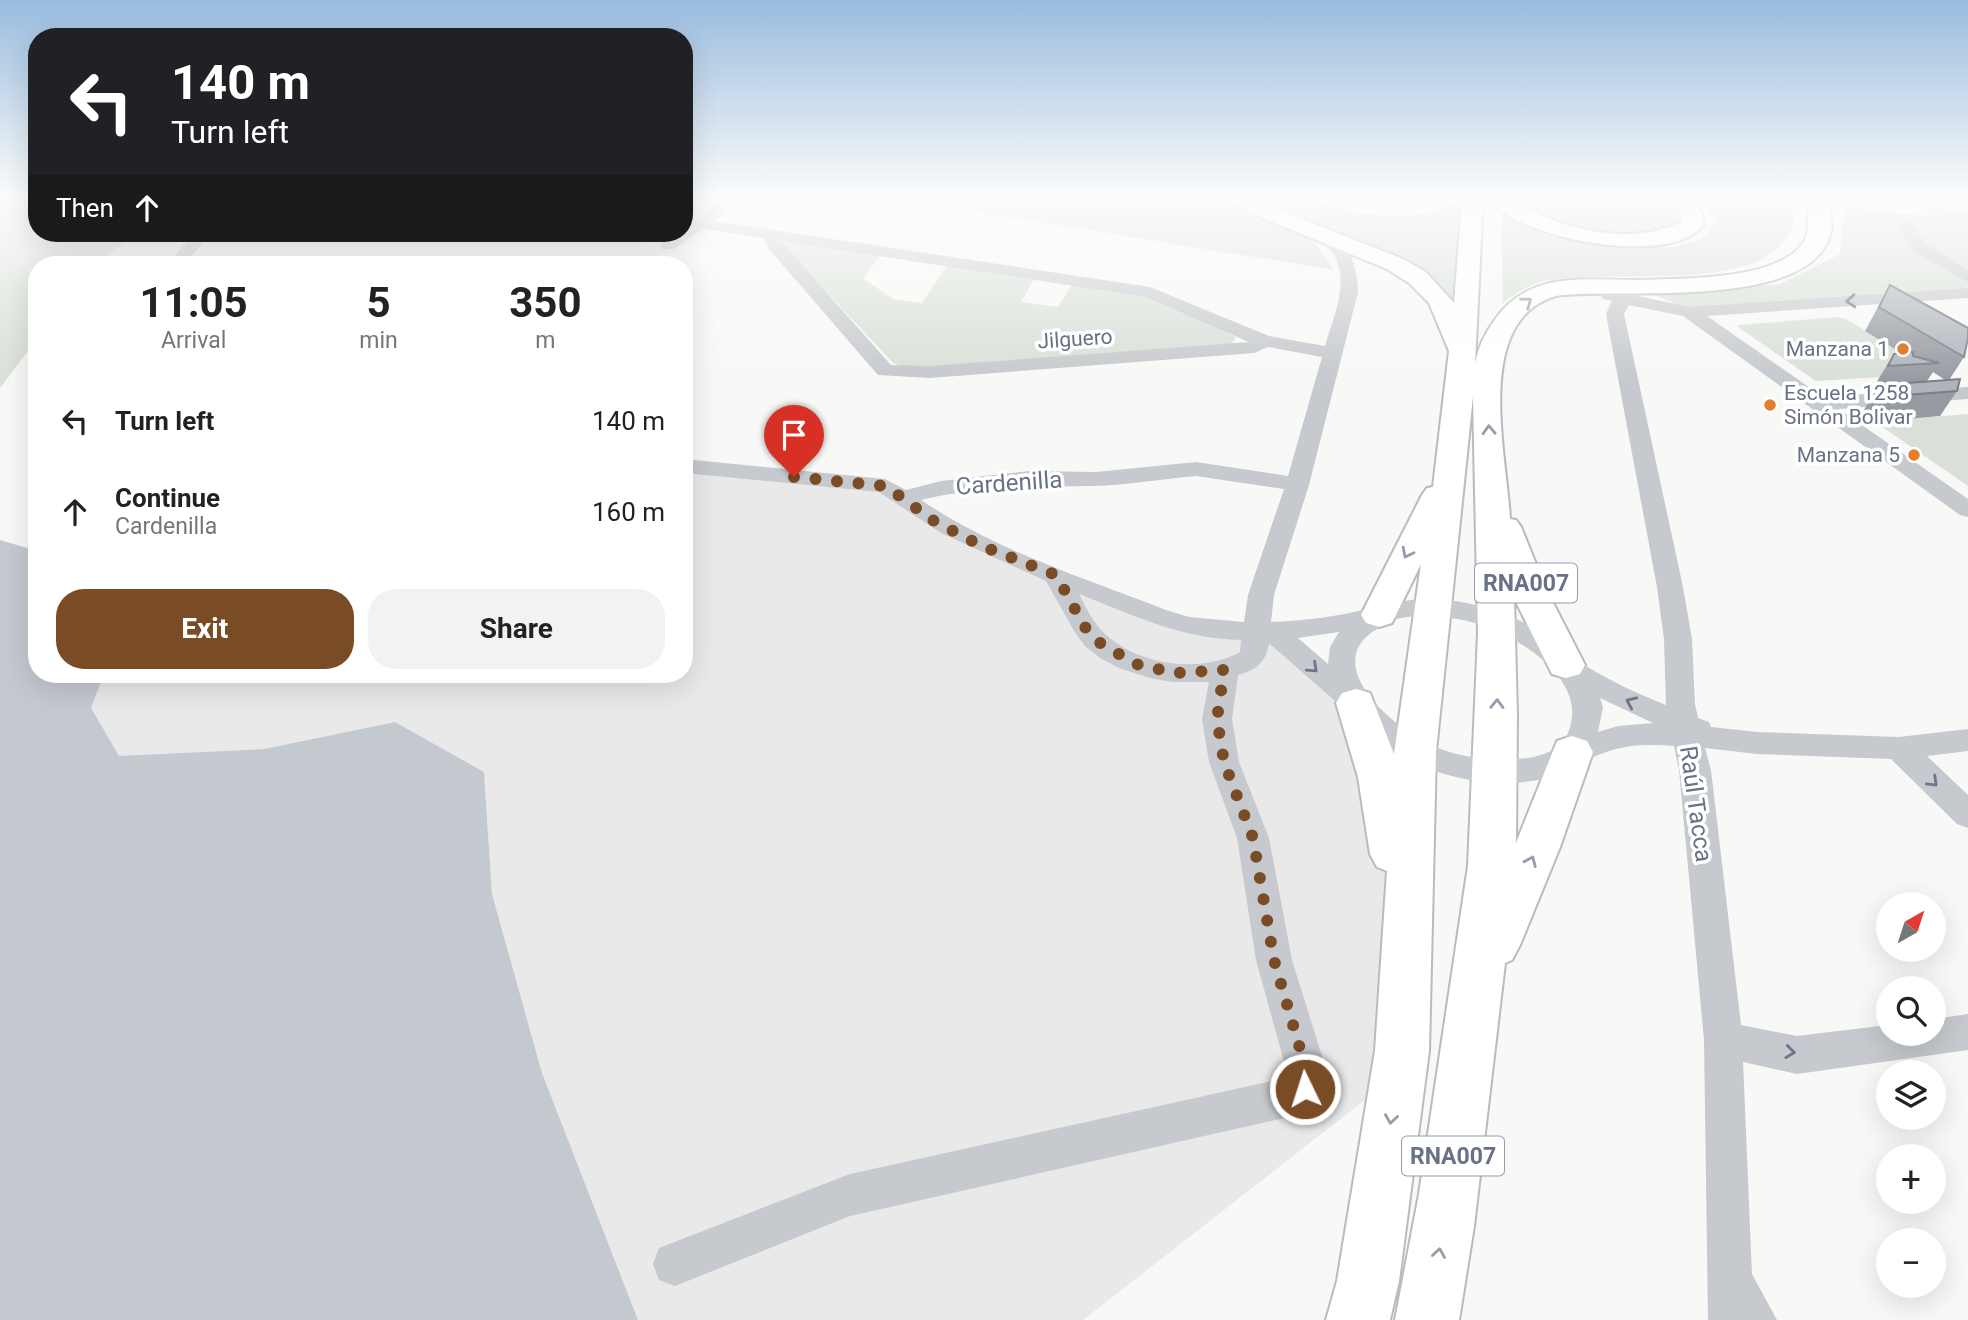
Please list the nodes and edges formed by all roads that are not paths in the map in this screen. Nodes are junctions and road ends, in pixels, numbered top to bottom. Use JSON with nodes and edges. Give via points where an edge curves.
{"nodes":[{"id":1,"x":786,"y":259,"type":"edge"},
{"id":2,"x":938,"y":259,"type":"edge"},
{"id":3,"x":1345,"y":259,"type":"edge"},
{"id":4,"x":1382,"y":259,"type":"edge"},
{"id":5,"x":1470,"y":259,"type":"edge"},
{"id":6,"x":1485,"y":259,"type":"edge"},
{"id":7,"x":1800,"y":259,"type":"edge"},
{"id":8,"x":1938,"y":259,"type":"edge"},
{"id":9,"x":1388,"y":261,"type":"junction"},
{"id":10,"x":1347,"y":262,"type":"junction"},
{"id":11,"x":1968,"y":277,"type":"edge"},
{"id":12,"x":1631,"y":293,"type":"junction"},
{"id":13,"x":1968,"y":293,"type":"edge"},
{"id":14,"x":1689,"y":312,"type":"junction"},
{"id":15,"x":1265,"y":341,"type":"junction"},
{"id":16,"x":1334,"y":353,"type":"junction"},
{"id":17,"x":1476,"y":355,"type":"junction"},
{"id":18,"x":1968,"y":393,"type":"edge"},
{"id":19,"x":1818,"y":404,"type":"junction"},
{"id":20,"x":693,"y":467,"type":"edge"},
{"id":21,"x":1450,"y":471,"type":"junction"},
{"id":22,"x":1297,"y":485,"type":"junction"},
{"id":23,"x":902,"y":498,"type":"junction"},
{"id":24,"x":1493,"y":499,"type":"junction"},
{"id":25,"x":1968,"y":510,"type":"edge"},
{"id":26,"x":1056,"y":575,"type":"junction"},
{"id":27,"x":1433,"y":607,"type":"junction"},
{"id":28,"x":1380,"y":615,"type":"junction"},
{"id":29,"x":1498,"y":621,"type":"junction"},
{"id":30,"x":1265,"y":631,"type":"junction"},
{"id":31,"x":1566,"y":665,"type":"junction"},
{"id":32,"x":1224,"y":670,"type":"junction"},
{"id":33,"x":1356,"y":704,"type":"junction"},
{"id":34,"x":1696,"y":732,"type":"junction"},
{"id":35,"x":1968,"y":740,"type":"edge"},
{"id":36,"x":1899,"y":748,"type":"junction"},
{"id":37,"x":1415,"y":751,"type":"junction"},
{"id":38,"x":1572,"y":752,"type":"junction"},
{"id":39,"x":1496,"y":772,"type":"junction"},
{"id":40,"x":1968,"y":815,"type":"edge"},
{"id":41,"x":1405,"y":965,"type":"junction"},
{"id":42,"x":1475,"y":992,"type":"junction"},
{"id":43,"x":1968,"y":1032,"type":"edge"},
{"id":44,"x":1723,"y":1040,"type":"junction"},
{"id":45,"x":675,"y":1264,"type":"dead end"},
{"id":46,"x":1731,"y":1301,"type":"edge"},
{"id":47,"x":1358,"y":1320,"type":"edge"},
{"id":48,"x":1427,"y":1320,"type":"edge"},
{"id":49,"x":1754,"y":1320,"type":"edge"}],
"edges":[{"from":1,"to":15,"type":"street","name":"Jilguero","via":[[885,370],[930,372],[1077,362],[1254,347]]},
{"from":2,"to":15,"type":"street","via":[[1150,292]]},
{"from":3,"to":10,"type":"street"},
{"from":4,"to":9,"type":"highway"},
{"from":5,"to":17,"type":"highway","number":"RNA007"},
{"from":6,"to":17,"type":"highway","number":"RNA007"},
{"from":7,"to":12,"type":"highway","via":[[1781,270],[1728,281]]},
{"from":8,"to":11,"type":"street"},
{"from":9,"to":10,"type":"street"},
{"from":9,"to":17,"type":"highway","via":[[1409,271],[1437,295]]},
{"from":10,"to":16,"type":"street","via":[[1349,292]]},
{"from":12,"to":14,"type":"street"},
{"from":17,"to":12,"type":"highway","one_way":true,"via":[[1530,299],[1584,287]]},
{"from":12,"to":34,"type":"street","name":"Raúl Tacca","via":[[1615,314],[1670,587],[1678,639],[1679,704]]},
{"from":13,"to":14,"type":"street","one_way":true},
{"from":14,"to":19,"type":"street"},
{"from":15,"to":16,"type":"street"},
{"from":16,"to":22,"type":"street"},
{"from":17,"to":21,"type":"highway","number":"RNA007"},
{"from":24,"to":17,"type":"highway","number":"RNA007","one_way":true,"via":[[1488,426]]},
{"from":18,"to":19,"type":"street"},
{"from":19,"to":25,"type":"street"},
{"from":20,"to":23,"type":"street","via":[[886,486]]},
{"from":21,"to":27,"type":"highway","number":"RNA007"},
{"from":21,"to":28,"type":"highway","number":"RNA007","one_way":true},
{"from":22,"to":23,"type":"street","name":"Cardenilla","via":[[1196,469],[1096,479],[1030,478],[941,488]]},
{"from":22,"to":30,"type":"street","via":[[1261,595]]},
{"from":23,"to":26,"type":"street","via":[[982,546]]},
{"from":24,"to":29,"type":"highway","number":"RNA007"},
{"from":24,"to":31,"type":"highway","number":"RNA007","via":[[1529,591]]},
{"from":26,"to":30,"type":"street","via":[[1177,623]]},
{"from":26,"to":32,"type":"street","via":[[1085,627],[1112,651],[1151,669],[1175,673]]},
{"from":27,"to":28,"type":"street"},
{"from":27,"to":29,"type":"street"},
{"from":27,"to":37,"type":"highway","number":"RNA007"},
{"from":28,"to":30,"type":"street","via":[[1315,630]]},
{"from":28,"to":33,"type":"street","via":[[1356,629],[1343,650],[1342,676]]},
{"from":29,"to":31,"type":"street","via":[[1535,640]]},
{"from":39,"to":29,"type":"highway","number":"RNA007","one_way":true},
{"from":30,"to":32,"type":"street","via":[[1253,657]]},
{"from":30,"to":33,"type":"street","one_way":true},
{"from":34,"to":31,"type":"street","one_way":true,"via":[[1630,702]]},
{"from":31,"to":38,"type":"street","via":[[1582,688],[1590,711],[1586,734]]},
{"from":32,"to":45,"type":"street","via":[[1217,719],[1224,762],[1253,838],[1274,960],[1306,1069],[1305,1089],[1298,1095],[850,1195]]},
{"from":33,"to":37,"type":"street","via":[[1377,726]]},
{"from":33,"to":41,"type":"highway","number":"RNA007","via":[[1377,762],[1388,814]]},
{"from":34,"to":36,"type":"street","via":[[1757,743]]},
{"from":34,"to":38,"type":"street","via":[[1642,733]]},
{"from":34,"to":44,"type":"street","name":"Raúl Tacca","via":[[1695,770]]},
{"from":35,"to":36,"type":"street"},
{"from":36,"to":40,"type":"street","one_way":true},
{"from":37,"to":39,"type":"street"},
{"from":37,"to":41,"type":"highway","number":"RNA007"},
{"from":38,"to":39,"type":"street","via":[[1526,771]]},
{"from":42,"to":38,"type":"highway","number":"RNA007","one_way":true},
{"from":39,"to":42,"type":"highway","number":"RNA007","via":[[1490,887]]},
{"from":41,"to":47,"type":"highway","number":"RNA007","one_way":true,"via":[[1402,1051]]},
{"from":48,"to":42,"type":"highway","number":"RNA007","one_way":true},
{"from":44,"to":43,"type":"street","one_way":true,"via":[[1797,1055]]},
{"from":44,"to":46,"type":"street","name":"Raúl Tacca"},
{"from":46,"to":49,"type":"street"}]}
